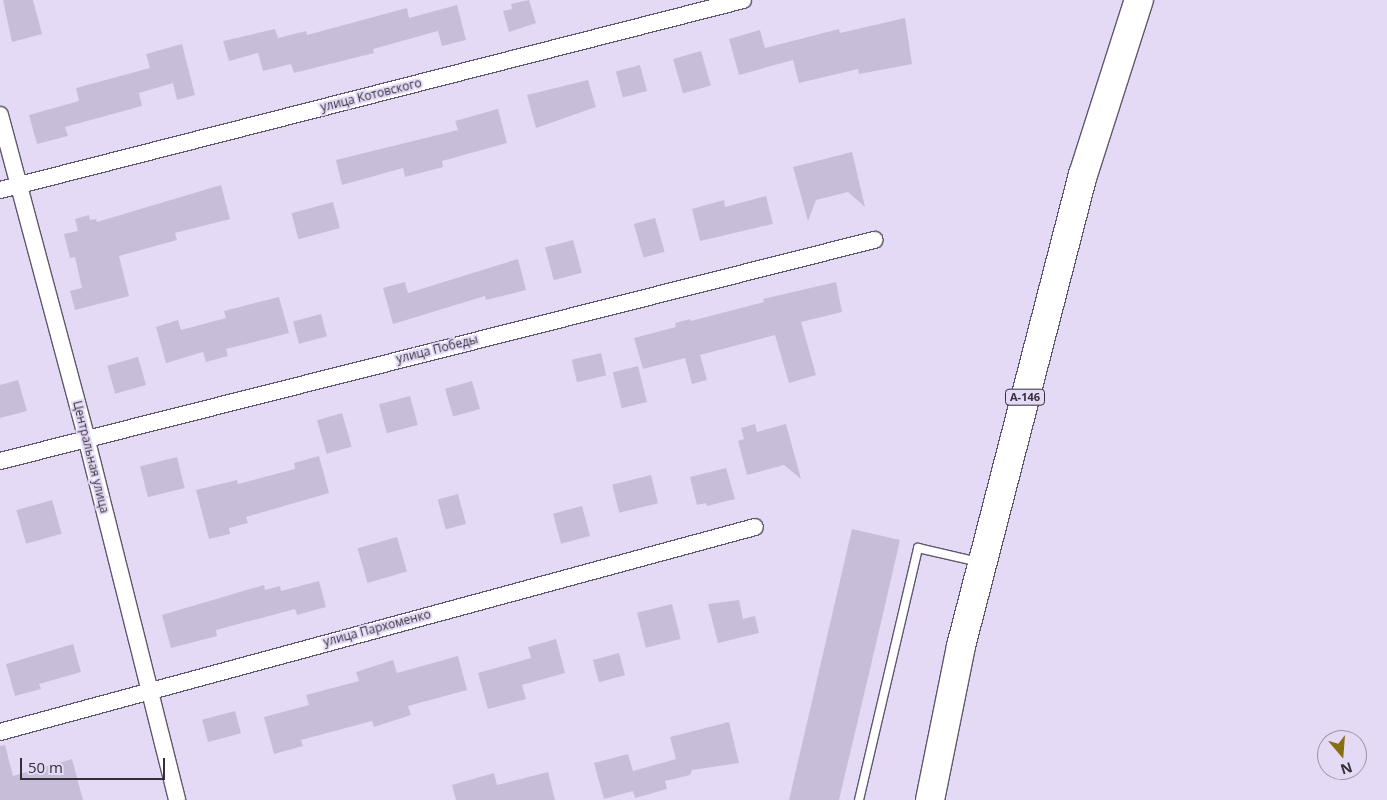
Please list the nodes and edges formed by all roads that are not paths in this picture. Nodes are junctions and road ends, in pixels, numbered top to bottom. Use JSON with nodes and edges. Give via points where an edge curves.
{"nodes":[{"id":1,"x":743,"y":0,"type":"edge"},
{"id":2,"x":1119,"y":0,"type":"edge"},
{"id":3,"x":1139,"y":0,"type":"edge"},
{"id":4,"x":0,"y":115,"type":"edge"},
{"id":5,"x":21,"y":184,"type":"junction"},
{"id":6,"x":0,"y":190,"type":"edge"},
{"id":7,"x":874,"y":240,"type":"dead end"},
{"id":8,"x":86,"y":437,"type":"junction"},
{"id":9,"x":0,"y":461,"type":"edge"},
{"id":10,"x":755,"y":527,"type":"dead end"},
{"id":11,"x":970,"y":560,"type":"junction"},
{"id":12,"x":148,"y":690,"type":"junction"},
{"id":13,"x":0,"y":732,"type":"edge"},
{"id":14,"x":177,"y":800,"type":"edge"},
{"id":15,"x":858,"y":800,"type":"edge"},
{"id":16,"x":917,"y":800,"type":"edge"},
{"id":17,"x":930,"y":800,"type":"edge"}],
"edges":[{"from":1,"to":5,"type":"street","name":"улица Котовского"},
{"from":2,"to":11,"type":"highway","number":"А-146"},
{"from":3,"to":17,"type":"highway","number":"А-146","via":[[1082,175],[961,646]]},
{"from":4,"to":5,"type":"street","name":"Центральная улица"},
{"from":5,"to":6,"type":"street","name":"улица Котовского"},
{"from":5,"to":8,"type":"street","name":"Центральная улица"},
{"from":7,"to":8,"type":"street","name":"улица Победы"},
{"from":8,"to":9,"type":"street","name":"улица Победы"},
{"from":8,"to":12,"type":"street","name":"Центральная улица"},
{"from":10,"to":12,"type":"street","name":"улица Пархоменко"},
{"from":11,"to":15,"type":"lane","via":[[918,548]]},
{"from":11,"to":16,"type":"highway","number":"А-146","via":[[949,642]]},
{"from":12,"to":13,"type":"street","name":"улица Пархоменко"},
{"from":12,"to":14,"type":"street","name":"Центральная улица"}]}
